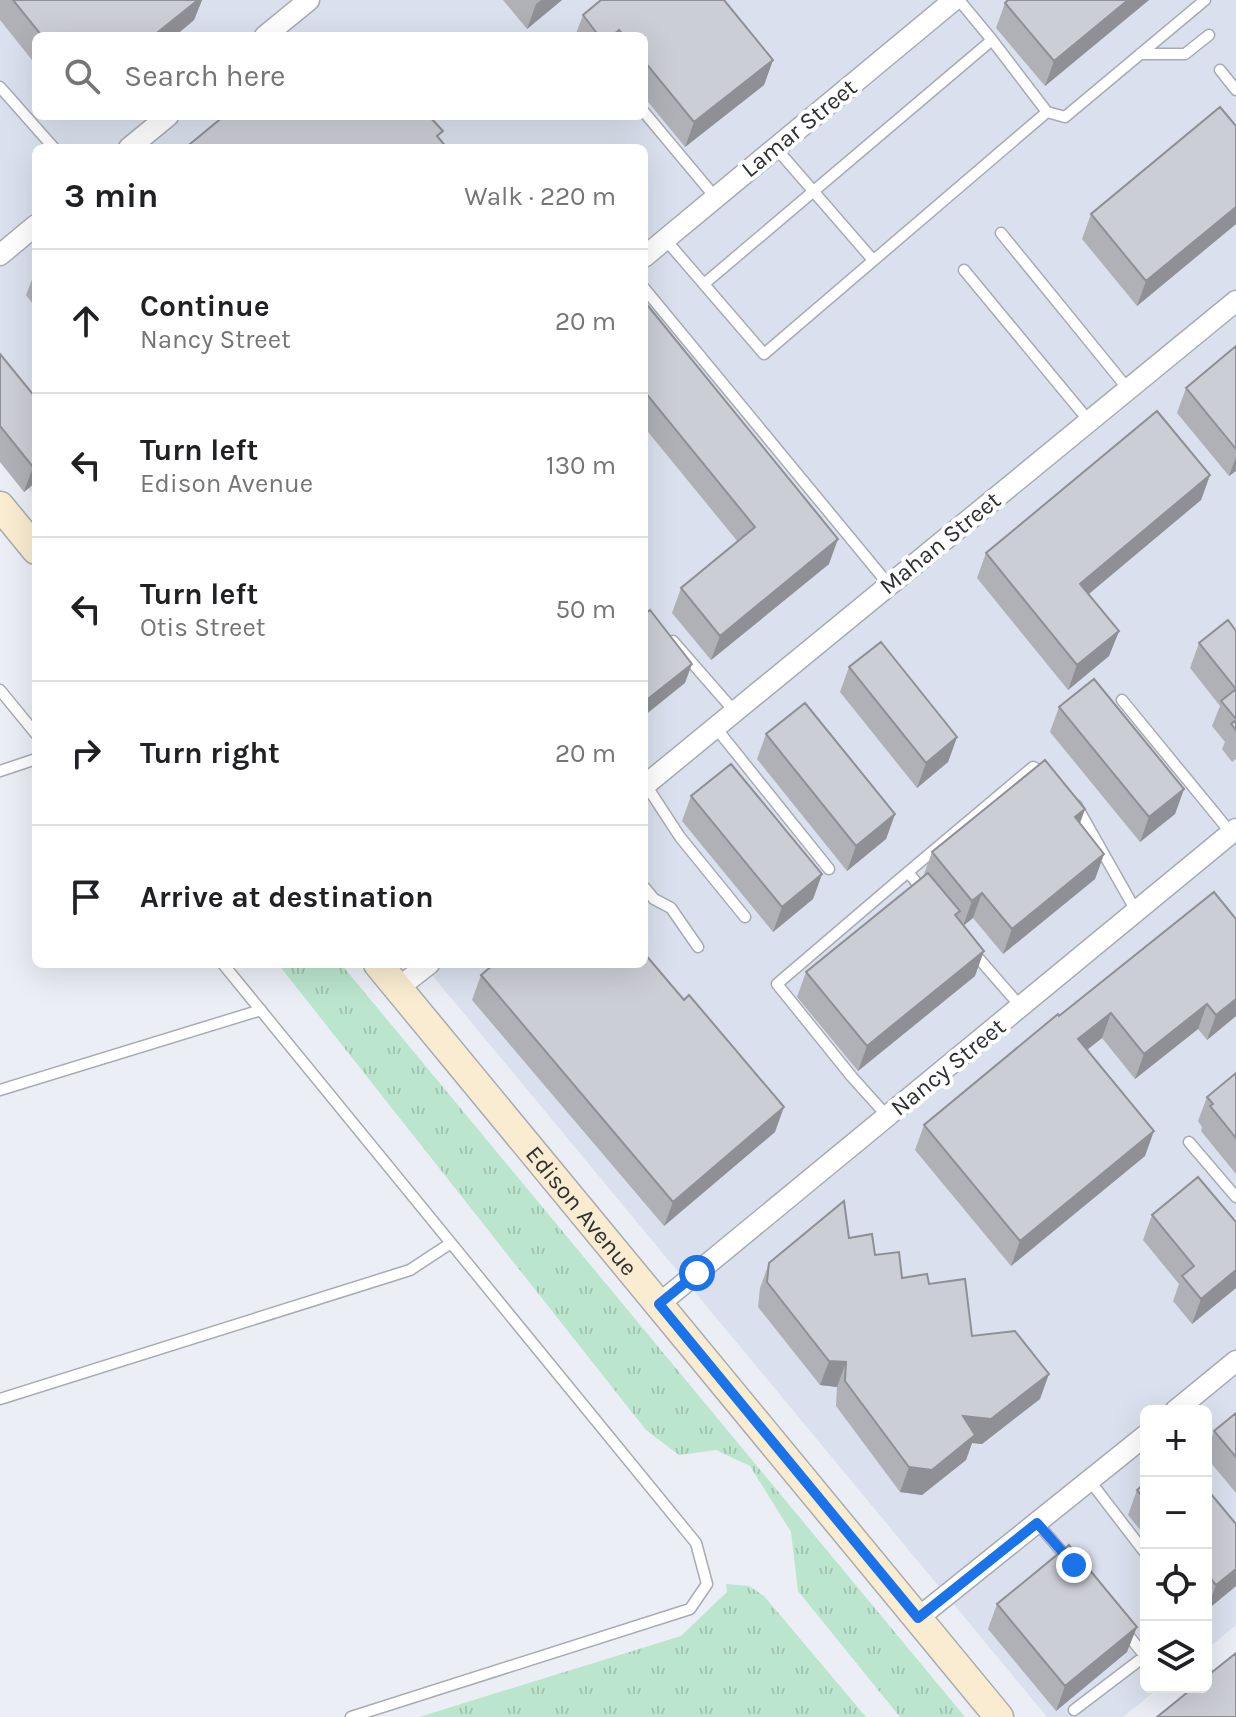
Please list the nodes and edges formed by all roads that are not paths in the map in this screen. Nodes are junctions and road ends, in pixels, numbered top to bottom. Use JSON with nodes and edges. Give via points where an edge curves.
{"nodes":[{"id":1,"x":309,"y":0,"type":"edge"},
{"id":2,"x":957,"y":0,"type":"edge"},
{"id":3,"x":1205,"y":0,"type":"edge"},
{"id":4,"x":270,"y":32,"type":"edge"},
{"id":5,"x":1209,"y":35,"type":"dead end"},
{"id":6,"x":992,"y":40,"type":"junction"},
{"id":7,"x":1140,"y":54,"type":"junction"},
{"id":8,"x":1220,"y":70,"type":"dead end"},
{"id":9,"x":0,"y":87,"type":"edge"},
{"id":10,"x":1236,"y":90,"type":"edge"},
{"id":11,"x":1047,"y":112,"type":"junction"},
{"id":12,"x":648,"y":117,"type":"edge"},
{"id":13,"x":163,"y":120,"type":"edge"},
{"id":14,"x":50,"y":144,"type":"edge"},
{"id":15,"x":134,"y":144,"type":"edge"},
{"id":16,"x":775,"y":147,"type":"junction"},
{"id":17,"x":814,"y":191,"type":"junction"},
{"id":18,"x":715,"y":197,"type":"junction"},
{"id":19,"x":32,"y":228,"type":"edge"},
{"id":20,"x":1001,"y":233,"type":"dead end"},
{"id":21,"x":665,"y":239,"type":"junction"},
{"id":22,"x":648,"y":254,"type":"edge"},
{"id":23,"x":0,"y":255,"type":"edge"},
{"id":24,"x":873,"y":260,"type":"junction"},
{"id":25,"x":964,"y":270,"type":"dead end"},
{"id":26,"x":704,"y":284,"type":"junction"},
{"id":27,"x":648,"y":293,"type":"edge"},
{"id":28,"x":1236,"y":301,"type":"edge"},
{"id":29,"x":1128,"y":389,"type":"junction"},
{"id":30,"x":1089,"y":421,"type":"junction"},
{"id":31,"x":0,"y":506,"type":"edge"},
{"id":32,"x":32,"y":545,"type":"edge"},
{"id":33,"x":889,"y":585,"type":"junction"},
{"id":34,"x":663,"y":628,"type":"edge"},
{"id":35,"x":0,"y":690,"type":"edge"},
{"id":36,"x":1122,"y":700,"type":"dead end"},
{"id":37,"x":735,"y":712,"type":"junction"},
{"id":38,"x":716,"y":728,"type":"junction"},
{"id":39,"x":32,"y":729,"type":"edge"},
{"id":40,"x":32,"y":760,"type":"edge"},
{"id":41,"x":0,"y":771,"type":"edge"},
{"id":42,"x":1053,"y":777,"type":"edge"},
{"id":43,"x":648,"y":784,"type":"edge"},
{"id":44,"x":648,"y":790,"type":"edge"},
{"id":45,"x":1070,"y":796,"type":"edge"},
{"id":46,"x":1233,"y":831,"type":"edge"},
{"id":47,"x":829,"y":869,"type":"dead end"},
{"id":48,"x":908,"y":872,"type":"junction"},
{"id":49,"x":648,"y":892,"type":"edge"},
{"id":50,"x":927,"y":896,"type":"edge"},
{"id":51,"x":1136,"y":911,"type":"junction"},
{"id":52,"x":745,"y":917,"type":"dead end"},
{"id":53,"x":965,"y":942,"type":"edge"},
{"id":54,"x":698,"y":947,"type":"dead end"},
{"id":55,"x":226,"y":968,"type":"edge"},
{"id":56,"x":381,"y":968,"type":"edge"},
{"id":57,"x":424,"y":968,"type":"edge"},
{"id":58,"x":398,"y":988,"type":"junction"},
{"id":59,"x":1021,"y":1007,"type":"junction"},
{"id":60,"x":261,"y":1010,"type":"junction"},
{"id":61,"x":0,"y":1090,"type":"edge"},
{"id":62,"x":888,"y":1117,"type":"junction"},
{"id":63,"x":1189,"y":1142,"type":"dead end"},
{"id":64,"x":1236,"y":1197,"type":"edge"},
{"id":65,"x":451,"y":1243,"type":"junction"},
{"id":66,"x":659,"y":1304,"type":"junction"},
{"id":67,"x":1236,"y":1361,"type":"edge"},
{"id":68,"x":0,"y":1399,"type":"edge"},
{"id":69,"x":1182,"y":1405,"type":"edge"},
{"id":70,"x":1140,"y":1440,"type":"edge"},
{"id":71,"x":1090,"y":1481,"type":"junction"},
{"id":72,"x":1037,"y":1523,"type":"junction"},
{"id":73,"x":1142,"y":1549,"type":"edge"},
{"id":74,"x":1074,"y":1565,"type":"edge"},
{"id":75,"x":918,"y":1618,"type":"junction"},
{"id":76,"x":1118,"y":1622,"type":"edge"},
{"id":77,"x":1074,"y":1710,"type":"dead end"},
{"id":78,"x":351,"y":1717,"type":"edge"},
{"id":79,"x":999,"y":1717,"type":"edge"}],
"edges":[{"from":1,"to":4,"type":"street"},
{"from":2,"to":6,"type":"lane"},
{"from":2,"to":16,"type":"street","name":"Lamar Street"},
{"from":3,"to":7,"type":"lane"},
{"from":5,"to":7,"type":"lane","via":[[1185,54]]},
{"from":6,"to":11,"type":"lane"},
{"from":6,"to":17,"type":"lane"},
{"from":7,"to":11,"type":"lane","via":[[1065,117]]},
{"from":8,"to":10,"type":"lane"},
{"from":9,"to":14,"type":"lane"},
{"from":11,"to":24,"type":"lane"},
{"from":12,"to":18,"type":"lane"},
{"from":13,"to":15,"type":"street"},
{"from":16,"to":17,"type":"lane"},
{"from":16,"to":18,"type":"street","name":"Lamar Street"},
{"from":17,"to":24,"type":"lane"},
{"from":17,"to":26,"type":"lane"},
{"from":18,"to":21,"type":"street","name":"Lamar Street"},
{"from":19,"to":23,"type":"street"},
{"from":20,"to":29,"type":"lane"},
{"from":21,"to":22,"type":"street","name":"Lamar Street"},
{"from":21,"to":26,"type":"lane"},
{"from":24,"to":26,"type":"lane","via":[[764,354]]},
{"from":25,"to":30,"type":"lane"},
{"from":27,"to":33,"type":"lane"},
{"from":28,"to":29,"type":"street","name":"Mahan Street"},
{"from":29,"to":30,"type":"street","name":"Mahan Street"},
{"from":30,"to":33,"type":"street","name":"Mahan Street"},
{"from":31,"to":32,"type":"street"},
{"from":33,"to":37,"type":"street","name":"Mahan Street"},
{"from":34,"to":37,"type":"lane"},
{"from":35,"to":39,"type":"lane"},
{"from":36,"to":46,"type":"lane"},
{"from":37,"to":38,"type":"street","name":"Mahan Street"},
{"from":38,"to":43,"type":"street","name":"Mahan Street"},
{"from":38,"to":47,"type":"lane"},
{"from":40,"to":41,"type":"lane"},
{"from":42,"to":48,"type":"lane","via":[[1033,767]]},
{"from":44,"to":52,"type":"lane"},
{"from":45,"to":51,"type":"lane"},
{"from":46,"to":51,"type":"street","name":"Nancy Street"},
{"from":48,"to":50,"type":"lane"},
{"from":48,"to":62,"type":"lane","via":[[777,984]]},
{"from":49,"to":54,"type":"lane","via":[[671,908]]},
{"from":51,"to":59,"type":"street","name":"Nancy Street"},
{"from":53,"to":59,"type":"lane"},
{"from":55,"to":60,"type":"lane"},
{"from":56,"to":58,"type":"street","name":"Edison Avenue"},
{"from":57,"to":58,"type":"street"},
{"from":58,"to":66,"type":"street","name":"Edison Avenue"},
{"from":59,"to":62,"type":"street","name":"Nancy Street"},
{"from":60,"to":61,"type":"lane"},
{"from":60,"to":65,"type":"lane"},
{"from":62,"to":66,"type":"street","name":"Nancy Street"},
{"from":63,"to":64,"type":"lane"},
{"from":65,"to":68,"type":"lane","via":[[410,1270]]},
{"from":65,"to":78,"type":"lane","via":[[696,1543],[707,1584],[690,1609]]},
{"from":66,"to":75,"type":"street","name":"Edison Avenue"},
{"from":67,"to":69,"type":"street"},
{"from":70,"to":71,"type":"street"},
{"from":71,"to":72,"type":"street"},
{"from":71,"to":73,"type":"lane"},
{"from":72,"to":74,"type":"lane"},
{"from":72,"to":75,"type":"street"},
{"from":75,"to":79,"type":"street","name":"Edison Avenue"},
{"from":76,"to":77,"type":"lane","via":[[1145,1656]]}]}
